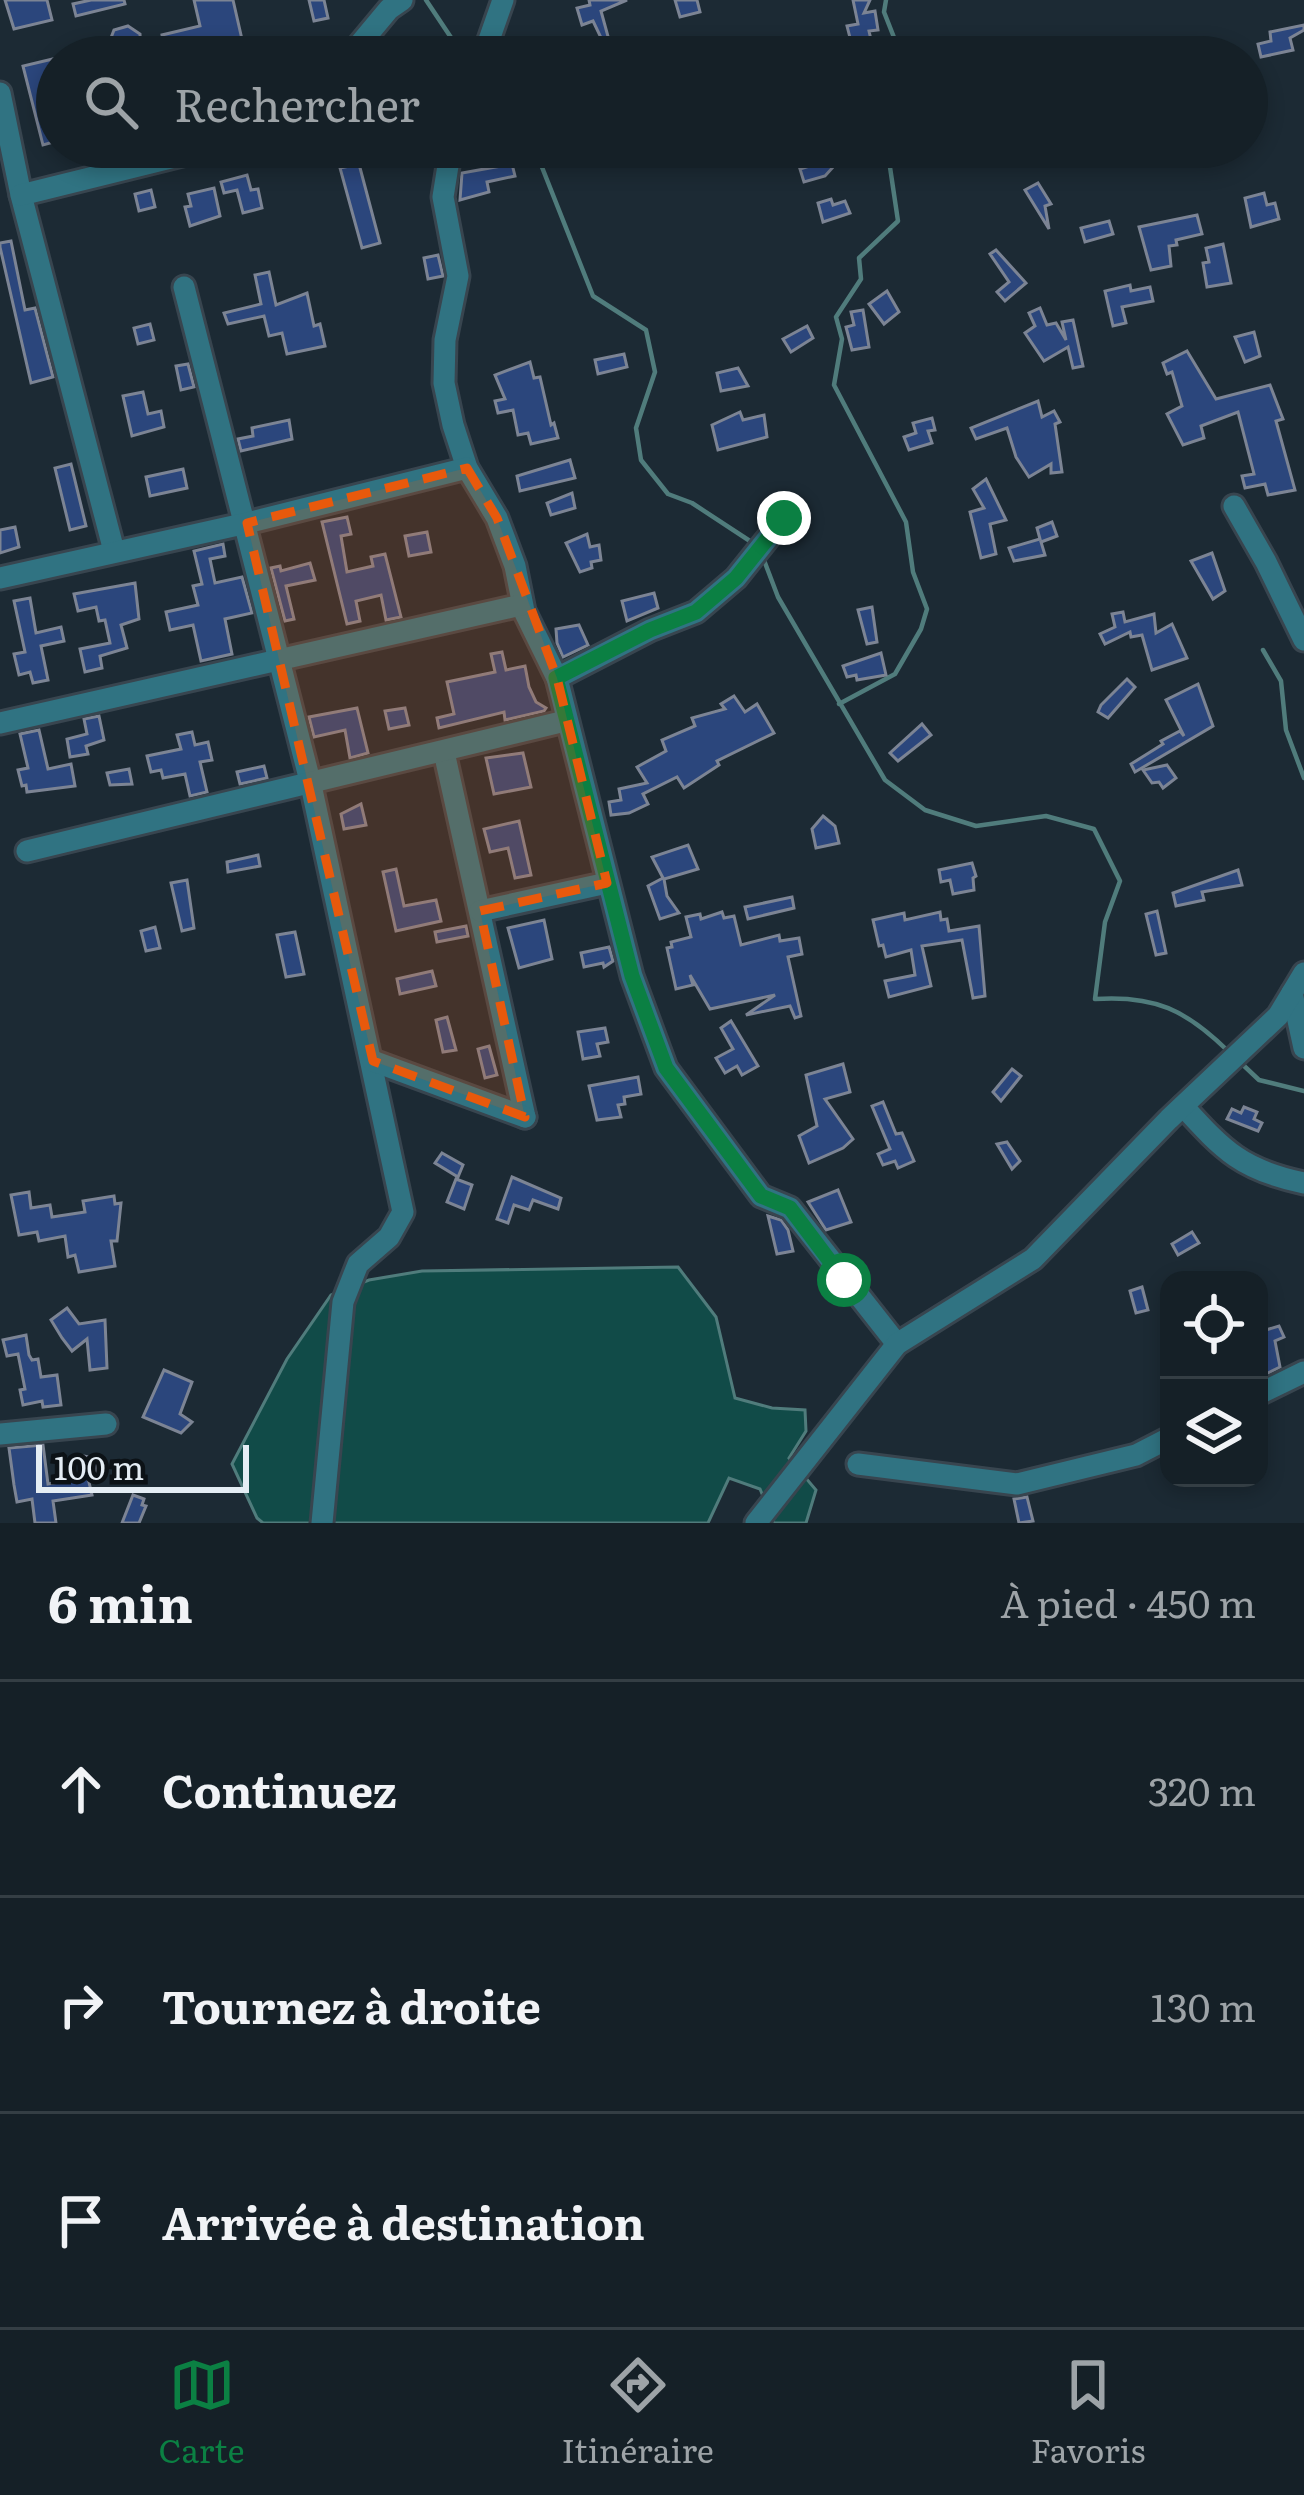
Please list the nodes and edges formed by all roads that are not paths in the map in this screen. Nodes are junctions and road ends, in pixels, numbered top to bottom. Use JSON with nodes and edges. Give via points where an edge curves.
{"nodes":[{"id":1,"x":402,"y":0,"type":"edge"},
{"id":2,"x":503,"y":0,"type":"edge"},
{"id":3,"x":367,"y":36,"type":"edge"},
{"id":4,"x":490,"y":36,"type":"edge"},
{"id":5,"x":0,"y":93,"type":"edge"},
{"id":6,"x":130,"y":168,"type":"edge"},
{"id":7,"x":448,"y":168,"type":"edge"},
{"id":8,"x":21,"y":195,"type":"junction"},
{"id":9,"x":184,"y":287,"type":"dead end"},
{"id":10,"x":467,"y":468,"type":"junction"},
{"id":11,"x":1234,"y":506,"type":"dead end"},
{"id":12,"x":784,"y":518,"type":"dead end"},
{"id":13,"x":247,"y":523,"type":"junction"},
{"id":14,"x":114,"y":551,"type":"junction"},
{"id":15,"x":0,"y":578,"type":"edge"},
{"id":16,"x":521,"y":605,"type":"junction"},
{"id":17,"x":1304,"y":640,"type":"edge"},
{"id":18,"x":280,"y":658,"type":"junction"},
{"id":19,"x":556,"y":678,"type":"junction"},
{"id":20,"x":565,"y":721,"type":"junction"},
{"id":21,"x":0,"y":723,"type":"edge"},
{"id":22,"x":445,"y":752,"type":"junction"},
{"id":23,"x":310,"y":785,"type":"junction"},
{"id":24,"x":27,"y":851,"type":"dead end"},
{"id":25,"x":608,"y":883,"type":"junction"},
{"id":26,"x":480,"y":911,"type":"junction"},
{"id":27,"x":1298,"y":983,"type":"edge"},
{"id":28,"x":1304,"y":1048,"type":"edge"},
{"id":29,"x":373,"y":1061,"type":"junction"},
{"id":30,"x":1183,"y":1106,"type":"junction"},
{"id":31,"x":1304,"y":1183,"type":"edge"},
{"id":32,"x":897,"y":1344,"type":"junction"},
{"id":33,"x":1304,"y":1372,"type":"edge"},
{"id":34,"x":1268,"y":1390,"type":"edge"},
{"id":35,"x":106,"y":1424,"type":"dead end"},
{"id":36,"x":0,"y":1433,"type":"edge"},
{"id":37,"x":1160,"y":1443,"type":"edge"},
{"id":38,"x":858,"y":1464,"type":"dead end"},
{"id":39,"x":322,"y":1523,"type":"edge"},
{"id":40,"x":756,"y":1523,"type":"edge"}],
"edges":[{"from":1,"to":3,"type":"street"},
{"from":2,"to":4,"type":"street"},
{"from":5,"to":8,"type":"street"},
{"from":6,"to":8,"type":"street"},
{"from":7,"to":10,"type":"street","via":[[443,197],[458,276],[444,383]]},
{"from":8,"to":14,"type":"street"},
{"from":9,"to":13,"type":"street"},
{"from":10,"to":13,"type":"street"},
{"from":10,"to":16,"type":"street","via":[[515,566]]},
{"from":11,"to":17,"type":"street"},
{"from":12,"to":19,"type":"street","via":[[696,612]]},
{"from":13,"to":14,"type":"street"},
{"from":13,"to":18,"type":"street"},
{"from":14,"to":15,"type":"street"},
{"from":16,"to":18,"type":"street"},
{"from":16,"to":19,"type":"street"},
{"from":18,"to":21,"type":"street"},
{"from":18,"to":23,"type":"street"},
{"from":19,"to":20,"type":"street"},
{"from":20,"to":22,"type":"street"},
{"from":20,"to":25,"type":"street"},
{"from":22,"to":23,"type":"street"},
{"from":22,"to":26,"type":"street"},
{"from":23,"to":24,"type":"street"},
{"from":23,"to":29,"type":"street"},
{"from":25,"to":26,"type":"street"},
{"from":25,"to":32,"type":"street","via":[[666,1068],[761,1196],[790,1208]]},
{"from":26,"to":29,"type":"street","via":[[525,1117]]},
{"from":27,"to":28,"type":"street"},
{"from":27,"to":30,"type":"street","via":[[1278,1016]]},
{"from":29,"to":39,"type":"street","via":[[403,1212],[358,1264],[343,1302]]},
{"from":30,"to":31,"type":"street","via":[[1224,1151],[1269,1176]]},
{"from":30,"to":32,"type":"street","via":[[1033,1259]]},
{"from":32,"to":40,"type":"street"},
{"from":33,"to":34,"type":"street"},
{"from":35,"to":36,"type":"street"},
{"from":37,"to":38,"type":"street","via":[[1017,1484]]}]}
